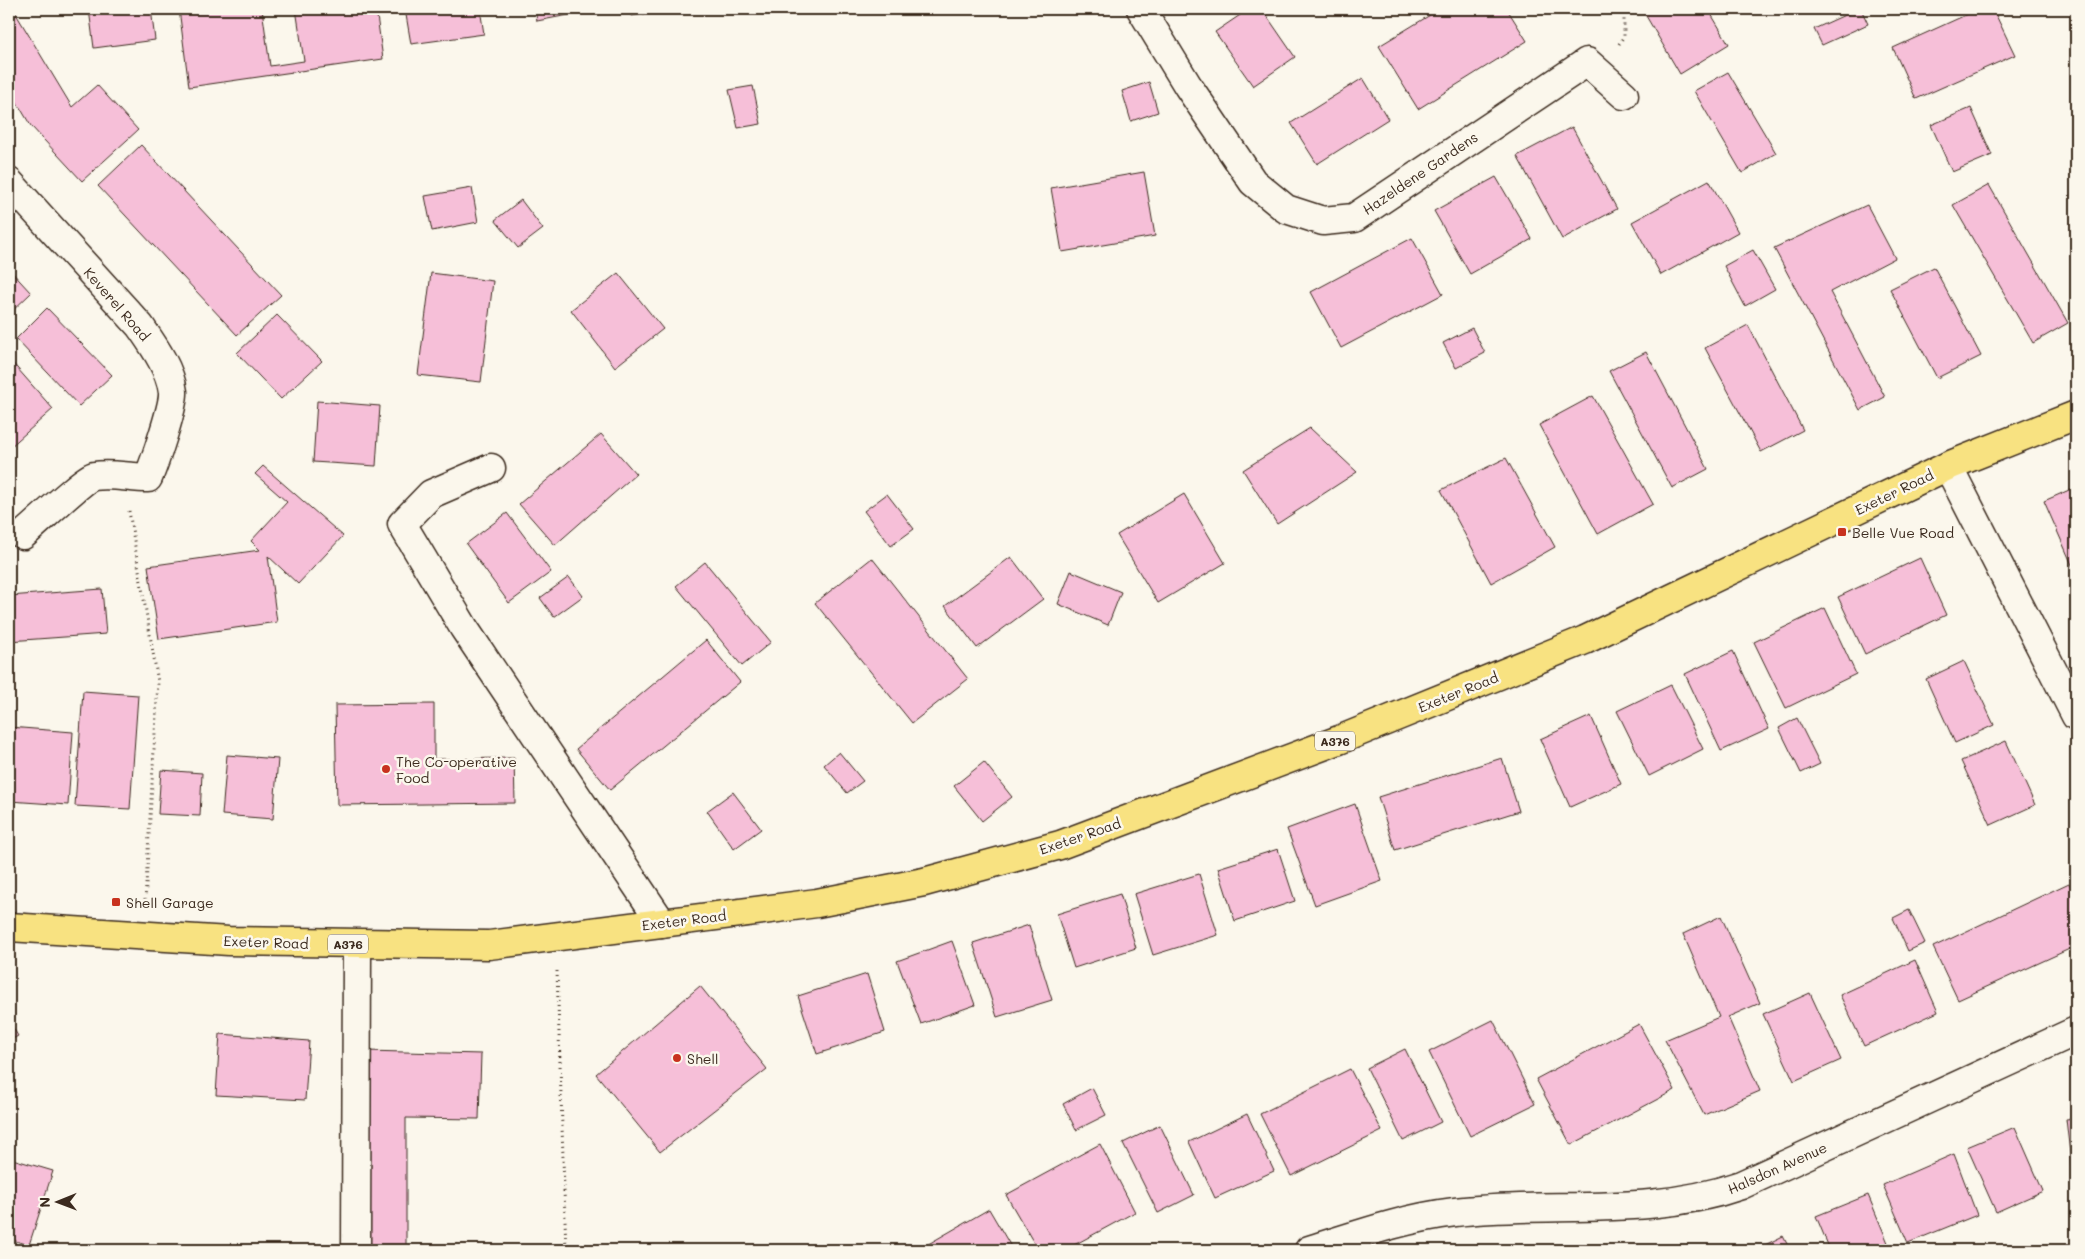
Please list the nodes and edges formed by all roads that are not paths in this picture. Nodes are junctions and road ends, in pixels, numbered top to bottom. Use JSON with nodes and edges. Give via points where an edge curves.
{"nodes":[{"id":1,"x":1141,"y":9,"type":"edge"},
{"id":2,"x":1624,"y":95,"type":"dead end"},
{"id":3,"x":9,"y":182,"type":"edge"},
{"id":4,"x":2076,"y":415,"type":"edge"},
{"id":5,"x":1948,"y":466,"type":"junction"},
{"id":6,"x":491,"y":468,"type":"dead end"},
{"id":7,"x":23,"y":535,"type":"dead end"},
{"id":8,"x":2076,"y":716,"type":"edge"},
{"id":9,"x":662,"y":923,"type":"junction"},
{"id":10,"x":9,"y":927,"type":"edge"},
{"id":11,"x":357,"y":944,"type":"junction"},
{"id":12,"x":2076,"y":1031,"type":"edge"},
{"id":13,"x":356,"y":1250,"type":"edge"},
{"id":14,"x":1309,"y":1250,"type":"edge"}],
"edges":[{"from":1,"to":2,"type":"street","name":"Hazeldene Gardens","via":[[1253,182],[1286,209],[1323,221],[1354,218],[1587,62]]},
{"from":3,"to":7,"type":"street","name":"Keverel Road","via":[[140,326],[166,369],[173,393],[157,458],[148,478],[113,474],[92,476]]},
{"from":4,"to":5,"type":"highway","name":"Exeter Road","number":"A376"},
{"from":5,"to":8,"type":"street"},
{"from":5,"to":9,"type":"highway","name":"Exeter Road","number":"A376","via":[[1584,640],[1339,740],[1060,845],[924,882],[817,903]]},
{"from":6,"to":9,"type":"street","via":[[431,494],[402,524],[464,628]]},
{"from":9,"to":11,"type":"highway","name":"Exeter Road","number":"A376","via":[[489,944]]},
{"from":10,"to":11,"type":"highway","name":"Exeter Road","number":"A376","via":[[229,941]]},
{"from":11,"to":13,"type":"street"},
{"from":12,"to":14,"type":"street","name":"Halsdon Avenue","via":[[1716,1194],[1667,1204],[1454,1212],[1383,1227]]}]}
